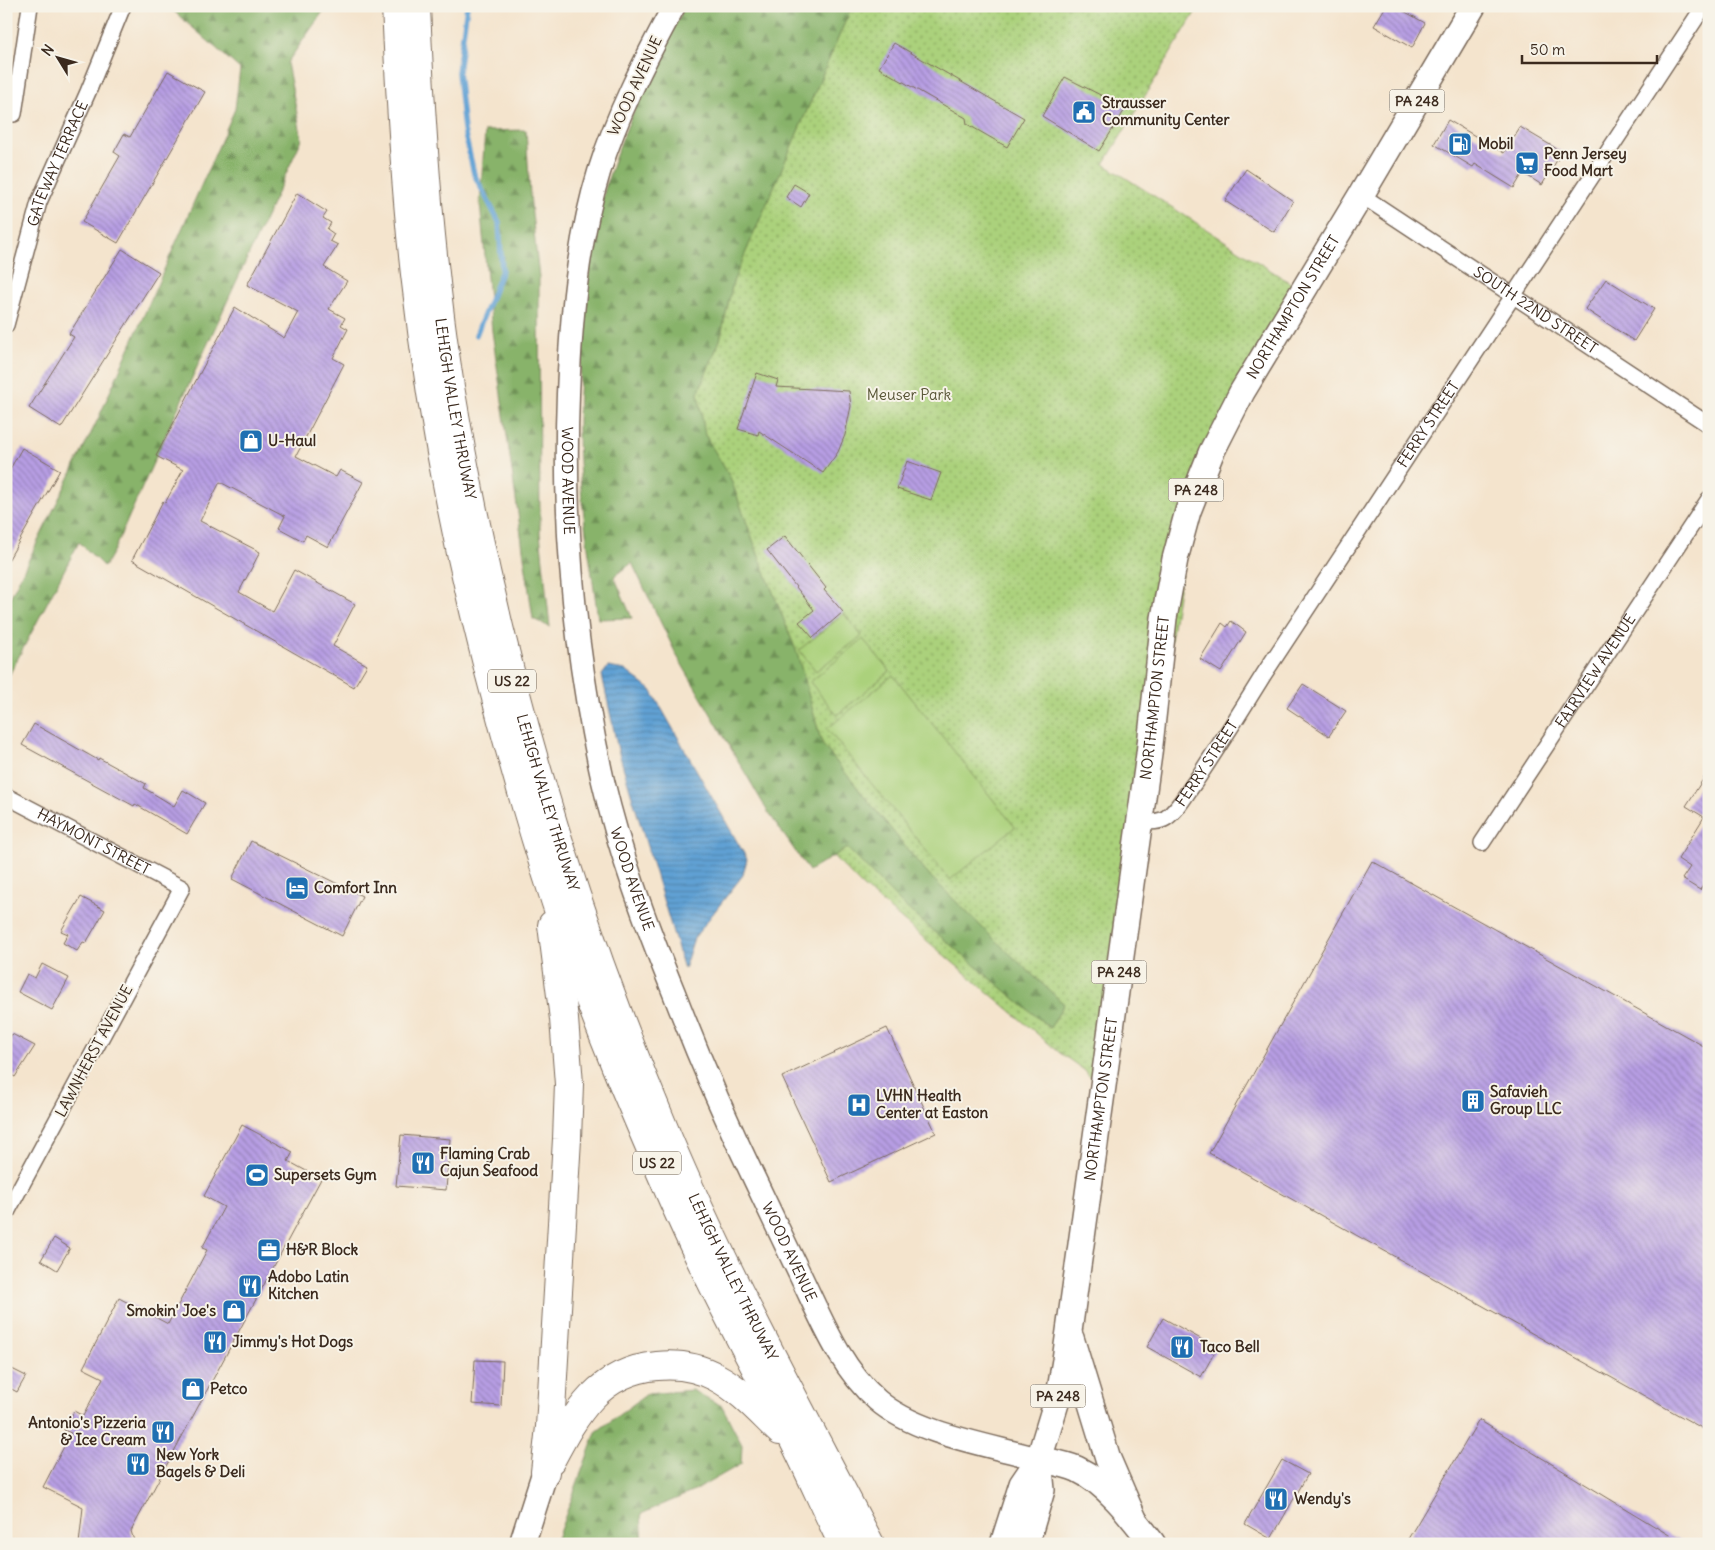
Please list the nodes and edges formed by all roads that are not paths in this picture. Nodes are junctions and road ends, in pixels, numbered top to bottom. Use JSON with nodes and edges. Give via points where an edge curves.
{"nodes":[{"id":1,"x":30,"y":6,"type":"edge"},
{"id":2,"x":123,"y":6,"type":"edge"},
{"id":3,"x":396,"y":6,"type":"edge"},
{"id":4,"x":416,"y":6,"type":"edge"},
{"id":5,"x":674,"y":6,"type":"edge"},
{"id":6,"x":1473,"y":6,"type":"edge"},
{"id":7,"x":1704,"y":6,"type":"edge"},
{"id":8,"x":14,"y":114,"type":"dead end"},
{"id":9,"x":1361,"y":195,"type":"junction"},
{"id":10,"x":1513,"y":295,"type":"junction"},
{"id":11,"x":6,"y":324,"type":"edge"},
{"id":12,"x":1709,"y":425,"type":"edge"},
{"id":13,"x":1709,"y":499,"type":"edge"},
{"id":14,"x":6,"y":796,"type":"edge"},
{"id":15,"x":1139,"y":822,"type":"junction"},
{"id":16,"x":1482,"y":842,"type":"dead end"},
{"id":17,"x":545,"y":869,"type":"junction"},
{"id":18,"x":182,"y":888,"type":"joint"},
{"id":19,"x":6,"y":1214,"type":"edge"},
{"id":20,"x":1069,"y":1332,"type":"junction"},
{"id":21,"x":796,"y":1445,"type":"junction"},
{"id":22,"x":1039,"y":1459,"type":"junction"},
{"id":23,"x":545,"y":1472,"type":"junction"},
{"id":24,"x":1134,"y":1519,"type":"junction"},
{"id":25,"x":522,"y":1544,"type":"edge"},
{"id":26,"x":843,"y":1544,"type":"edge"},
{"id":27,"x":870,"y":1544,"type":"edge"},
{"id":28,"x":1003,"y":1544,"type":"edge"},
{"id":29,"x":1026,"y":1544,"type":"edge"},
{"id":30,"x":1153,"y":1544,"type":"edge"}],
"edges":[{"from":1,"to":8,"type":"street"},
{"from":2,"to":11,"type":"street","name":"GATEWAY TERRACE","via":[[39,202]]},
{"from":3,"to":17,"type":"highway","name":"LEHIGH VALLEY THRUWAY","number":"US 22","via":[[405,174],[430,387],[468,585],[516,775]]},
{"from":4,"to":27,"type":"highway","name":"LEHIGH VALLEY THRUWAY","number":"US 22","via":[[426,190],[450,385],[467,482],[510,674],[564,863],[631,1049],[669,1140],[752,1318]]},
{"from":5,"to":22,"type":"main road","name":"WOOD AVENUE","via":[[623,109],[598,174],[581,251],[570,350],[566,489],[584,684],[604,784],[624,858],[702,1064],[824,1326],[849,1369],[878,1400],[908,1420]]},
{"from":6,"to":9,"type":"main road","name":"NORTHAMPTON STREET","number":"PA 248"},
{"from":7,"to":10,"type":"street","name":"FERRY STREET"},
{"from":9,"to":10,"type":"street","name":"SOUTH 22ND STREET"},
{"from":9,"to":15,"type":"main road","name":"NORTHAMPTON STREET","number":"PA 248","via":[[1242,392],[1194,492],[1170,580]]},
{"from":10,"to":12,"type":"street","name":"SOUTH 22ND STREET"},
{"from":10,"to":15,"type":"street","name":"FERRY STREET","via":[[1180,802],[1161,820]]},
{"from":13,"to":16,"type":"street","name":"FAIRVIEW AVENUE"},
{"from":14,"to":18,"type":"street","name":"HAYMONT STREET"},
{"from":15,"to":20,"type":"main road","name":"NORTHAMPTON STREET","number":"PA 248"},
{"from":17,"to":21,"type":"highway","name":"LEHIGH VALLEY THRUWAY","number":"US 22","via":[[595,1011],[652,1152],[733,1324]]},
{"from":17,"to":23,"type":"highway","via":[[564,1019],[568,1084]]},
{"from":18,"to":19,"type":"street","name":"LAWNHERST AVENUE"},
{"from":20,"to":22,"type":"main road","name":"NORTHAMPTON STREET","number":"PA 248","via":[[1060,1390]]},
{"from":20,"to":24,"type":"main road","via":[[1108,1459]]},
{"from":21,"to":23,"type":"highway","via":[[738,1392],[716,1377],[687,1367],[659,1366],[628,1372],[596,1392],[572,1423]]},
{"from":21,"to":26,"type":"highway","name":"LEHIGH VALLEY THRUWAY","number":"US 22"},
{"from":22,"to":24,"type":"main road","name":"WOOD AVENUE","via":[[1084,1472]]},
{"from":22,"to":28,"type":"main road","name":"NORTHAMPTON STREET","number":"PA 248","via":[[1022,1484]]},
{"from":22,"to":29,"type":"main road","name":"NORTHAMPTON STREET","number":"PA 248","via":[[1042,1490]]},
{"from":23,"to":25,"type":"main road"},
{"from":24,"to":30,"type":"main road","name":"WOOD AVENUE"}]}
